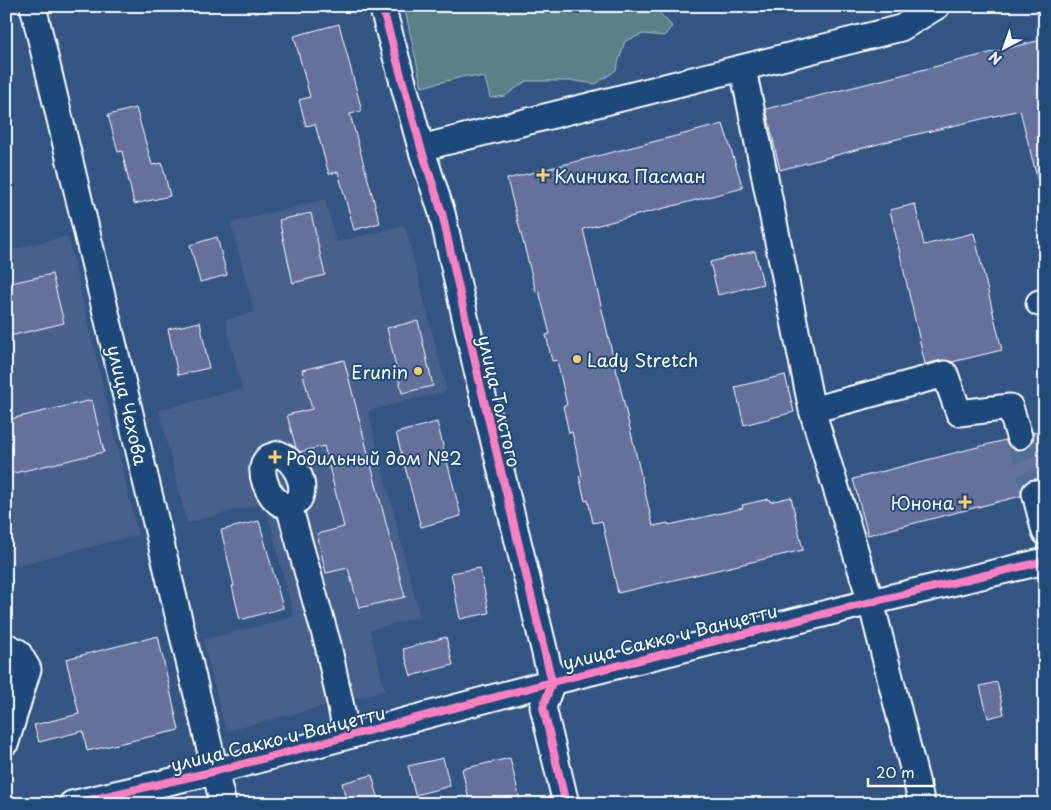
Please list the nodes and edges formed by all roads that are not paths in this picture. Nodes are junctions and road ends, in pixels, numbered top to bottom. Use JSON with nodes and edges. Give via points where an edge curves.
{"nodes":[{"id":1,"x":33,"y":6,"type":"edge"},
{"id":2,"x":382,"y":6,"type":"edge"},
{"id":3,"x":937,"y":6,"type":"edge"},
{"id":4,"x":743,"y":69,"type":"junction"},
{"id":5,"x":420,"y":148,"type":"junction"},
{"id":6,"x":812,"y":410,"type":"junction"},
{"id":7,"x":1018,"y":436,"type":"tunnel mouth"},
{"id":8,"x":1034,"y":492,"type":"tunnel mouth"},
{"id":9,"x":289,"y":506,"type":"dead end"},
{"id":10,"x":1045,"y":532,"type":"edge"},
{"id":11,"x":1045,"y":561,"type":"edge"},
{"id":12,"x":871,"y":602,"type":"junction"},
{"id":13,"x":6,"y":646,"type":"edge"},
{"id":14,"x":552,"y":682,"type":"junction"},
{"id":15,"x":347,"y":736,"type":"junction"},
{"id":16,"x":6,"y":742,"type":"edge"},
{"id":17,"x":216,"y":771,"type":"junction"},
{"id":18,"x":72,"y":804,"type":"edge"},
{"id":19,"x":223,"y":804,"type":"edge"},
{"id":20,"x":566,"y":804,"type":"edge"},
{"id":21,"x":922,"y":804,"type":"edge"}],
"edges":[{"from":1,"to":17,"type":"street","name":"улица Чехова"},
{"from":2,"to":5,"type":"street","name":"улица Толстого"},
{"from":3,"to":4,"type":"street","via":[[902,28]]},
{"from":4,"to":5,"type":"street"},
{"from":4,"to":6,"type":"street"},
{"from":5,"to":14,"type":"street","name":"улица Толстого","via":[[442,214]]},
{"from":6,"to":7,"type":"street","via":[[945,374],[959,414],[1010,407]]},
{"from":6,"to":12,"type":"street"},
{"from":8,"to":10,"type":"street"},
{"from":9,"to":15,"type":"street","via":[[328,645]]},
{"from":11,"to":12,"type":"street","name":"улица Сакко и Ванцетти"},
{"from":12,"to":14,"type":"street","name":"улица Сакко и Ванцетти"},
{"from":12,"to":21,"type":"street"},
{"from":13,"to":16,"type":"street","via":[[18,652],[28,669]]},
{"from":14,"to":15,"type":"street","name":"улица Сакко и Ванцетти"},
{"from":14,"to":20,"type":"street","via":[[542,707]]},
{"from":15,"to":17,"type":"street","name":"улица Сакко и Ванцетти"},
{"from":17,"to":18,"type":"street","name":"улица Сакко и Ванцетти"},
{"from":17,"to":19,"type":"street","name":"улица Чехова"}]}
